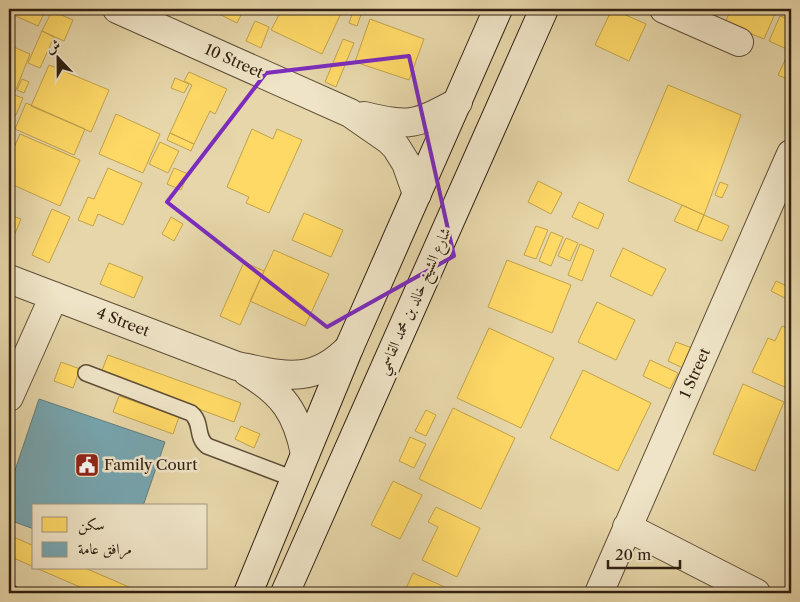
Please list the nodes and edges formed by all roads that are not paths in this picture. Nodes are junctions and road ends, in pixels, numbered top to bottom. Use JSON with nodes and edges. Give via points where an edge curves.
{"nodes":[{"id":1,"x":117,"y":9,"type":"edge"},
{"id":2,"x":498,"y":9,"type":"edge"},
{"id":3,"x":544,"y":9,"type":"edge"},
{"id":4,"x":664,"y":9,"type":"edge"},
{"id":5,"x":739,"y":42,"type":"dead end"},
{"id":6,"x":458,"y":102,"type":"junction"},
{"id":7,"x":350,"y":113,"type":"junction"},
{"id":8,"x":791,"y":154,"type":"edge"},
{"id":9,"x":417,"y":194,"type":"junction"},
{"id":10,"x":9,"y":279,"type":"edge"},
{"id":11,"x":54,"y":296,"type":"junction"},
{"id":12,"x":348,"y":348,"type":"junction"},
{"id":13,"x":237,"y":366,"type":"junction"},
{"id":14,"x":86,"y":373,"type":"dead end"},
{"id":15,"x":9,"y":397,"type":"edge"},
{"id":16,"x":305,"y":454,"type":"junction"},
{"id":17,"x":294,"y":480,"type":"junction"},
{"id":18,"x":627,"y":527,"type":"junction"},
{"id":19,"x":248,"y":593,"type":"edge"},
{"id":20,"x":285,"y":593,"type":"edge"},
{"id":21,"x":599,"y":593,"type":"edge"},
{"id":22,"x":756,"y":593,"type":"edge"}],
"edges":[{"from":1,"to":7,"type":"street","name":"10 Street"},
{"from":2,"to":6,"type":"street"},
{"from":3,"to":20,"type":"street","name":"شارع الشيخ خالد بن محمد القاسمي"},
{"from":4,"to":5,"type":"street"},
{"from":6,"to":7,"type":"street","name":"10 Street","via":[[426,119],[405,124]]},
{"from":6,"to":9,"type":"street"},
{"from":7,"to":9,"type":"street","name":"10 Street","via":[[396,147],[406,163]]},
{"from":8,"to":18,"type":"street","name":"1 Street"},
{"from":9,"to":12,"type":"street"},
{"from":10,"to":11,"type":"street","name":"4 Street"},
{"from":11,"to":13,"type":"street","name":"4 Street"},
{"from":11,"to":15,"type":"street"},
{"from":12,"to":13,"type":"street","name":"4 Street","via":[[338,359],[312,373],[283,375]]},
{"from":12,"to":16,"type":"street"},
{"from":13,"to":16,"type":"street","name":"4 Street","via":[[266,383],[284,401],[298,426]]},
{"from":14,"to":17,"type":"lane","via":[[191,413],[198,420],[200,439],[207,446]]},
{"from":16,"to":17,"type":"street"},
{"from":17,"to":19,"type":"street"},
{"from":18,"to":21,"type":"street","name":"1 Street"},
{"from":18,"to":22,"type":"street"}]}
